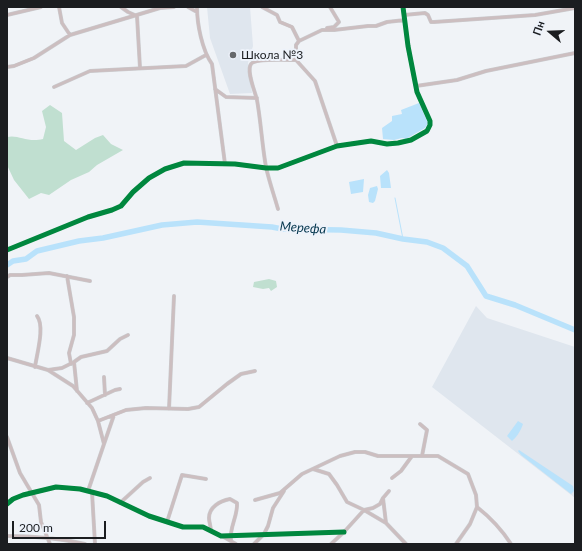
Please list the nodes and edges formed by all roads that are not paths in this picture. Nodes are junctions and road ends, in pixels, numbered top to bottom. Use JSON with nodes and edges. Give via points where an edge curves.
{"nodes":[{"id":1,"x":41,"y":7,"type":"edge"},
{"id":2,"x":59,"y":7,"type":"edge"},
{"id":3,"x":121,"y":7,"type":"edge"},
{"id":4,"x":174,"y":7,"type":"edge"},
{"id":5,"x":188,"y":7,"type":"edge"},
{"id":6,"x":197,"y":7,"type":"edge"},
{"id":7,"x":262,"y":7,"type":"edge"},
{"id":8,"x":330,"y":7,"type":"edge"},
{"id":9,"x":403,"y":7,"type":"edge"},
{"id":10,"x":575,"y":8,"type":"edge"},
{"id":11,"x":126,"y":9,"type":"edge"},
{"id":12,"x":197,"y":12,"type":"junction"},
{"id":13,"x":404,"y":14,"type":"junction"},
{"id":14,"x":7,"y":15,"type":"edge"},
{"id":15,"x":137,"y":16,"type":"junction"},
{"id":16,"x":126,"y":18,"type":"junction"},
{"id":17,"x":405,"y":20,"type":"junction"},
{"id":18,"x":322,"y":30,"type":"junction"},
{"id":19,"x":70,"y":35,"type":"junction"},
{"id":20,"x":299,"y":41,"type":"junction"},
{"id":21,"x":575,"y":53,"type":"edge"},
{"id":22,"x":206,"y":56,"type":"junction"},
{"id":23,"x":296,"y":60,"type":"junction"},
{"id":24,"x":7,"y":67,"type":"edge"},
{"id":25,"x":140,"y":68,"type":"junction"},
{"id":26,"x":416,"y":86,"type":"junction"},
{"id":27,"x":54,"y":87,"type":"dead end"},
{"id":28,"x":215,"y":88,"type":"junction"},
{"id":29,"x":257,"y":98,"type":"junction"},
{"id":30,"x":337,"y":146,"type":"junction"},
{"id":31,"x":225,"y":164,"type":"junction"},
{"id":32,"x":266,"y":168,"type":"junction"},
{"id":33,"x":278,"y":209,"type":"dead end"},
{"id":34,"x":7,"y":250,"type":"edge"},
{"id":35,"x":67,"y":276,"type":"junction"},
{"id":36,"x":7,"y":277,"type":"edge"},
{"id":37,"x":90,"y":281,"type":"dead end"},
{"id":38,"x":174,"y":296,"type":"dead end"},
{"id":39,"x":37,"y":316,"type":"dead end"},
{"id":40,"x":128,"y":335,"type":"dead end"},
{"id":41,"x":7,"y":358,"type":"edge"},
{"id":42,"x":73,"y":363,"type":"junction"},
{"id":43,"x":35,"y":367,"type":"junction"},
{"id":44,"x":48,"y":370,"type":"junction"},
{"id":45,"x":255,"y":371,"type":"dead end"},
{"id":46,"x":104,"y":377,"type":"dead end"},
{"id":47,"x":120,"y":389,"type":"dead end"},
{"id":48,"x":77,"y":390,"type":"junction"},
{"id":49,"x":105,"y":395,"type":"junction"},
{"id":50,"x":87,"y":403,"type":"junction"},
{"id":51,"x":169,"y":409,"type":"junction"},
{"id":52,"x":114,"y":415,"type":"junction"},
{"id":53,"x":98,"y":421,"type":"junction"},
{"id":54,"x":420,"y":424,"type":"dead end"},
{"id":55,"x":7,"y":437,"type":"edge"},
{"id":56,"x":8,"y":442,"type":"edge"},
{"id":57,"x":104,"y":444,"type":"junction"},
{"id":58,"x":412,"y":456,"type":"junction"},
{"id":59,"x":422,"y":456,"type":"junction"},
{"id":60,"x":313,"y":469,"type":"junction"},
{"id":61,"x":150,"y":478,"type":"dead end"},
{"id":62,"x":392,"y":478,"type":"dead end"},
{"id":63,"x":206,"y":479,"type":"dead end"},
{"id":64,"x":288,"y":486,"type":"junction"},
{"id":65,"x":389,"y":491,"type":"dead end"},
{"id":66,"x":90,"y":492,"type":"junction"},
{"id":67,"x":32,"y":493,"type":"junction"},
{"id":68,"x":383,"y":498,"type":"junction"},
{"id":69,"x":255,"y":500,"type":"dead end"},
{"id":70,"x":120,"y":502,"type":"junction"},
{"id":71,"x":7,"y":504,"type":"edge"},
{"id":72,"x":477,"y":507,"type":"junction"},
{"id":73,"x":364,"y":510,"type":"junction"},
{"id":74,"x":167,"y":522,"type":"junction"},
{"id":75,"x":386,"y":523,"type":"junction"},
{"id":76,"x":211,"y":531,"type":"junction"},
{"id":77,"x":344,"y":532,"type":"junction"},
{"id":78,"x":264,"y":534,"type":"junction"},
{"id":79,"x":231,"y":535,"type":"junction"},
{"id":80,"x":7,"y":536,"type":"edge"},
{"id":81,"x":221,"y":536,"type":"junction"},
{"id":82,"x":48,"y":538,"type":"junction"},
{"id":83,"x":231,"y":540,"type":"junction"},
{"id":84,"x":50,"y":544,"type":"edge"},
{"id":85,"x":85,"y":544,"type":"edge"},
{"id":86,"x":94,"y":544,"type":"edge"},
{"id":87,"x":236,"y":544,"type":"edge"},
{"id":88,"x":254,"y":544,"type":"edge"},
{"id":89,"x":331,"y":544,"type":"edge"},
{"id":90,"x":406,"y":544,"type":"edge"},
{"id":91,"x":456,"y":544,"type":"edge"},
{"id":92,"x":511,"y":544,"type":"edge"}],
"edges":[{"from":1,"to":14,"type":"street"},
{"from":2,"to":19,"type":"street","via":[[62,23]]},
{"from":3,"to":11,"type":"street"},
{"from":4,"to":15,"type":"street","via":[[160,8]]},
{"from":5,"to":12,"type":"street"},
{"from":6,"to":12,"type":"street"},
{"from":7,"to":20,"type":"street","via":[[277,15],[280,22],[292,27]]},
{"from":8,"to":18,"type":"street","via":[[339,22],[334,27]]},
{"from":9,"to":13,"type":"street"},
{"from":10,"to":13,"type":"street","via":[[535,15],[434,22],[431,22],[425,13]]},
{"from":11,"to":15,"type":"street"},
{"from":11,"to":16,"type":"street"},
{"from":12,"to":22,"type":"street"},
{"from":13,"to":17,"type":"street"},
{"from":15,"to":16,"type":"street"},
{"from":15,"to":25,"type":"street"},
{"from":16,"to":19,"type":"street"},
{"from":17,"to":18,"type":"street","via":[[376,26]]},
{"from":17,"to":26,"type":"street"},
{"from":18,"to":20,"type":"street"},
{"from":19,"to":24,"type":"street","via":[[34,58]]},
{"from":20,"to":23,"type":"street","via":[[296,46]]},
{"from":21,"to":26,"type":"street","via":[[486,71],[457,80]]},
{"from":22,"to":25,"type":"street","via":[[186,66]]},
{"from":22,"to":28,"type":"street","via":[[212,64]]},
{"from":23,"to":29,"type":"street","via":[[261,60],[251,63],[251,77]]},
{"from":23,"to":30,"type":"street","via":[[314,81]]},
{"from":25,"to":27,"type":"street","via":[[90,71]]},
{"from":26,"to":30,"type":"street","via":[[430,121],[427,131],[411,140],[398,143],[371,141]]},
{"from":28,"to":29,"type":"street","via":[[226,97]]},
{"from":28,"to":31,"type":"street"},
{"from":29,"to":32,"type":"street"},
{"from":30,"to":32,"type":"street","via":[[278,168]]},
{"from":31,"to":32,"type":"street"},
{"from":31,"to":34,"type":"street","via":[[184,163],[165,169],[149,178],[121,206]]},
{"from":32,"to":33,"type":"street"},
{"from":35,"to":36,"type":"street","via":[[49,273]]},
{"from":35,"to":37,"type":"street"},
{"from":35,"to":42,"type":"street","via":[[74,316],[74,335],[69,353]]},
{"from":38,"to":51,"type":"street"},
{"from":39,"to":43,"type":"street","via":[[40,320],[40,334]]},
{"from":40,"to":42,"type":"street","via":[[107,351],[80,357]]},
{"from":41,"to":43,"type":"street"},
{"from":42,"to":44,"type":"street","via":[[57,370]]},
{"from":42,"to":48,"type":"street"},
{"from":43,"to":44,"type":"street"},
{"from":44,"to":48,"type":"street"},
{"from":45,"to":51,"type":"street","via":[[241,374],[199,407]]},
{"from":46,"to":49,"type":"street"},
{"from":47,"to":49,"type":"street"},
{"from":48,"to":50,"type":"street"},
{"from":49,"to":50,"type":"street"},
{"from":50,"to":53,"type":"street"},
{"from":51,"to":52,"type":"street","via":[[126,410]]},
{"from":52,"to":53,"type":"street"},
{"from":52,"to":57,"type":"street"},
{"from":53,"to":57,"type":"street"},
{"from":54,"to":59,"type":"street","via":[[427,430]]},
{"from":55,"to":56,"type":"street"},
{"from":56,"to":67,"type":"street","via":[[20,473]]},
{"from":57,"to":66,"type":"street"},
{"from":58,"to":59,"type":"street"},
{"from":58,"to":60,"type":"street","via":[[378,456],[355,452]]},
{"from":58,"to":62,"type":"street"},
{"from":59,"to":72,"type":"street","via":[[438,456],[468,474],[476,495]]},
{"from":60,"to":64,"type":"street","via":[[302,474]]},
{"from":60,"to":73,"type":"street","via":[[329,474],[348,502]]},
{"from":61,"to":70,"type":"street"},
{"from":63,"to":74,"type":"street","via":[[182,475]]},
{"from":64,"to":69,"type":"street","via":[[280,493]]},
{"from":64,"to":78,"type":"street","via":[[272,508]]},
{"from":65,"to":68,"type":"street"},
{"from":66,"to":67,"type":"street","via":[[56,487]]},
{"from":66,"to":70,"type":"street"},
{"from":66,"to":86,"type":"street"},
{"from":67,"to":71,"type":"street","via":[[13,499]]},
{"from":67,"to":82,"type":"street","via":[[39,505],[41,522]]},
{"from":68,"to":73,"type":"street","via":[[380,504]]},
{"from":68,"to":75,"type":"street"},
{"from":70,"to":74,"type":"street"},
{"from":72,"to":91,"type":"street","via":[[470,524]]},
{"from":72,"to":92,"type":"street","via":[[503,531]]},
{"from":73,"to":75,"type":"street"},
{"from":73,"to":77,"type":"street"},
{"from":74,"to":76,"type":"street","via":[[183,527],[203,527]]},
{"from":75,"to":90,"type":"street"},
{"from":76,"to":79,"type":"street","via":[[209,517],[212,508],[221,501],[230,499],[237,503],[238,510]]},
{"from":76,"to":81,"type":"street"},
{"from":77,"to":78,"type":"street"},
{"from":77,"to":89,"type":"street"},
{"from":78,"to":79,"type":"street"},
{"from":78,"to":88,"type":"street"},
{"from":79,"to":81,"type":"street"},
{"from":79,"to":83,"type":"street"},
{"from":80,"to":82,"type":"street"},
{"from":81,"to":83,"type":"street"},
{"from":82,"to":84,"type":"street"},
{"from":82,"to":85,"type":"street"},
{"from":83,"to":87,"type":"street"}]}
